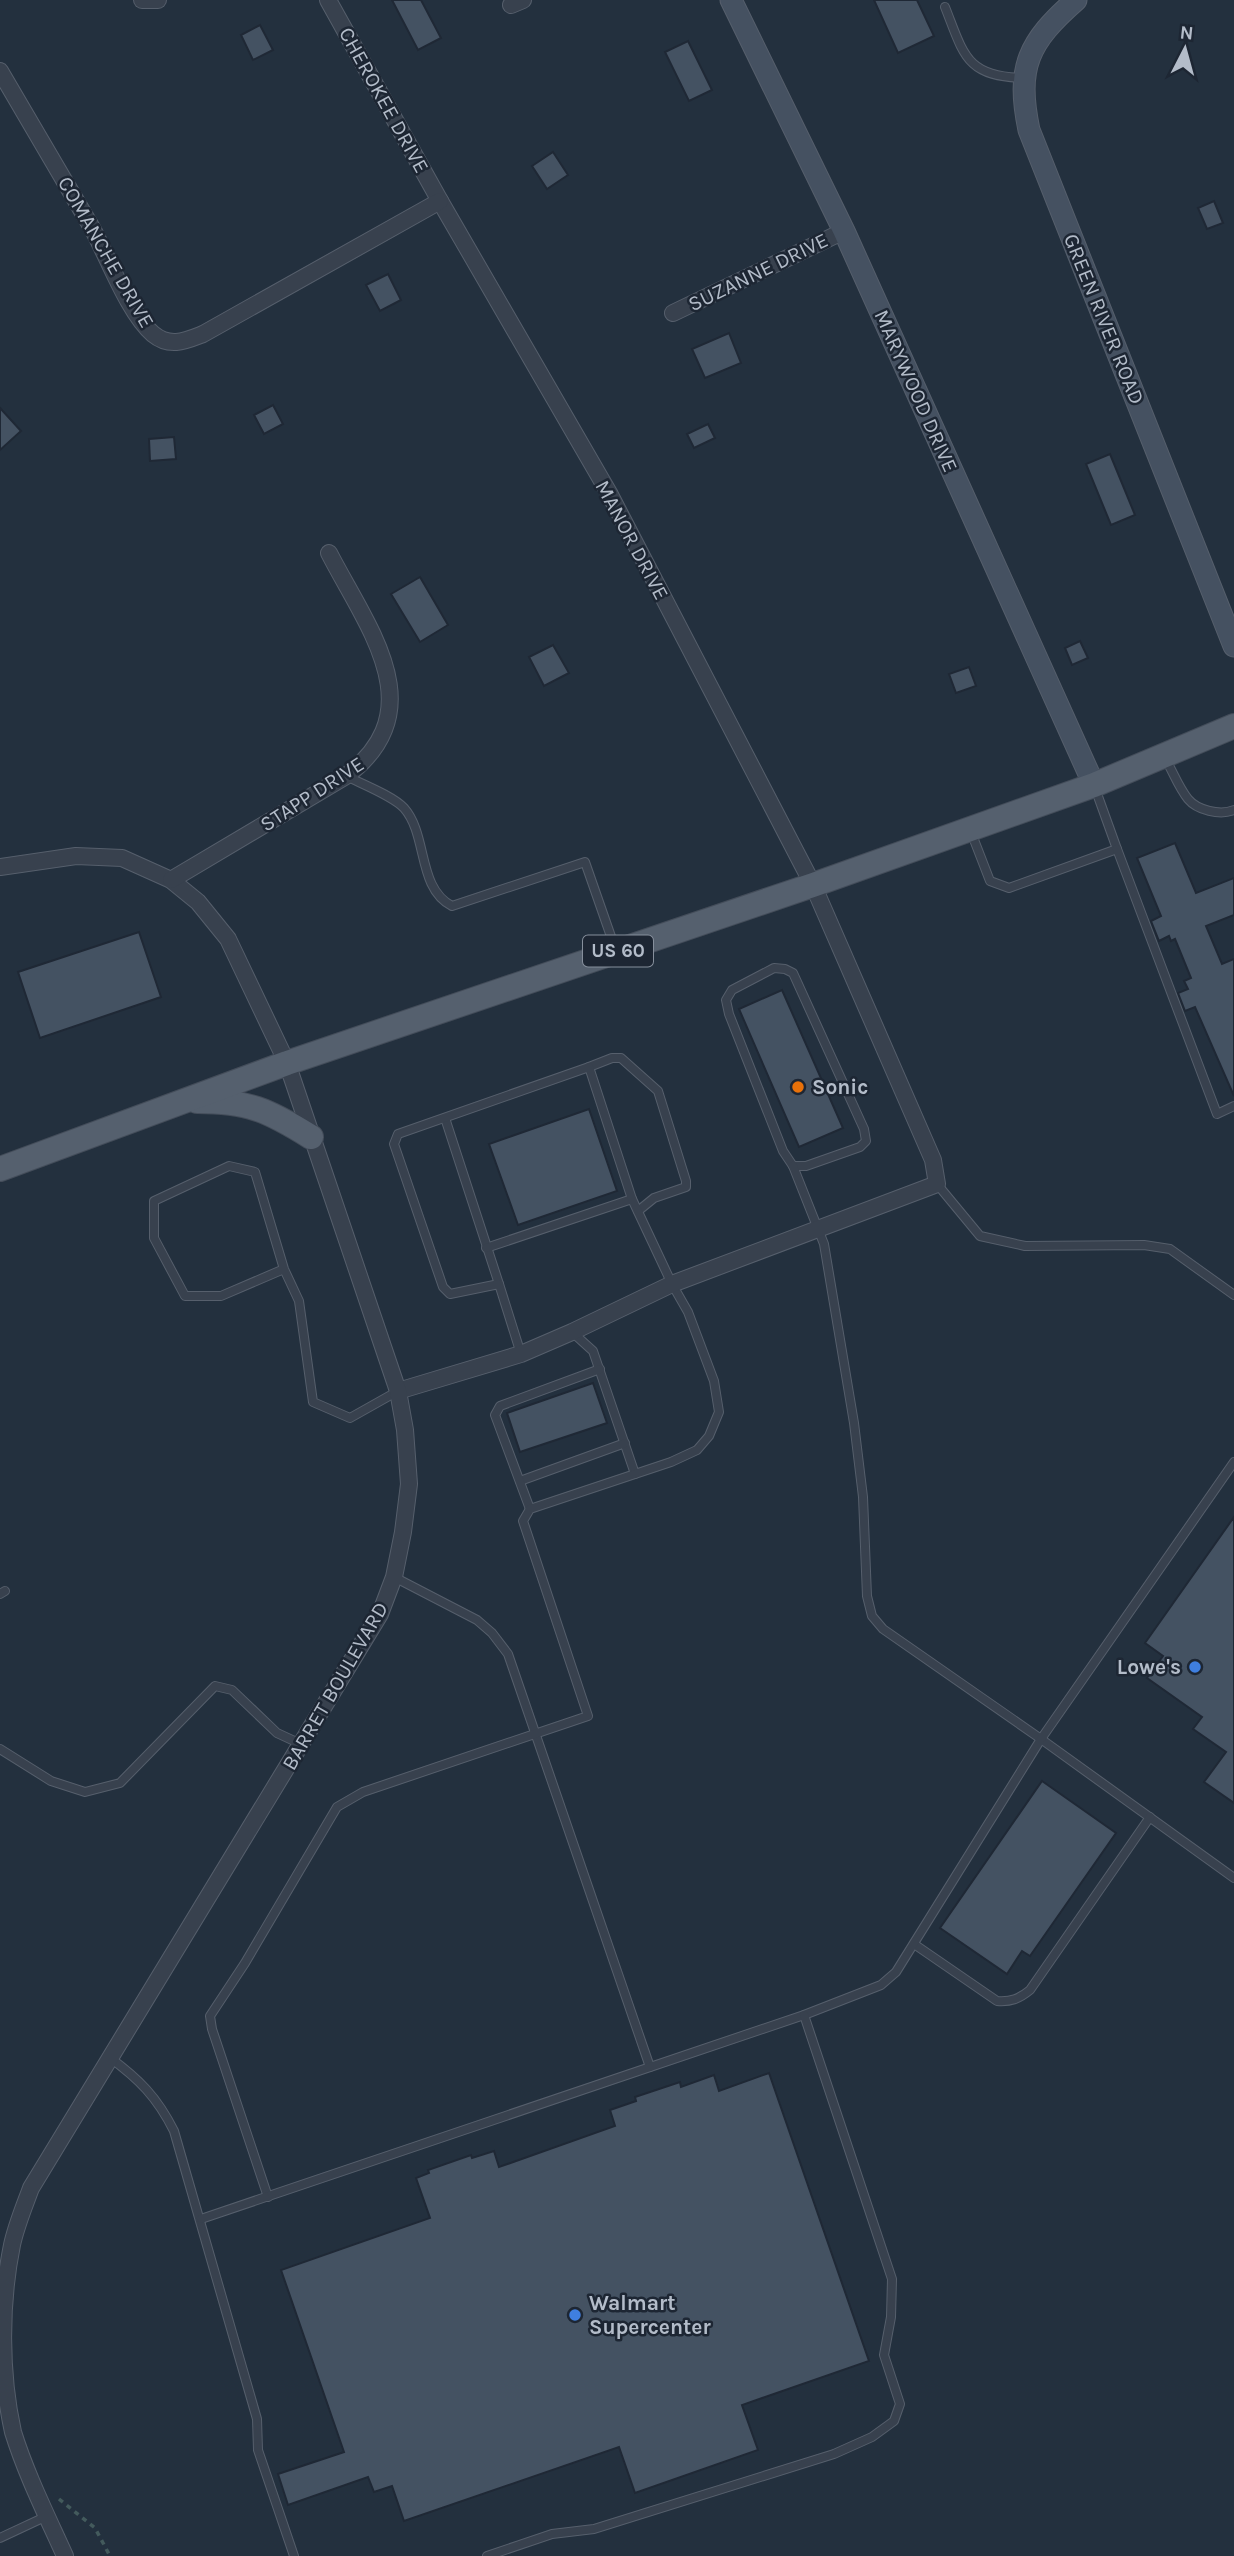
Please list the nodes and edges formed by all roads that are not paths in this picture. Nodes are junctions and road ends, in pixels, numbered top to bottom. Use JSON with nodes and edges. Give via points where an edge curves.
{"nodes":[{"id":1,"x":142,"y":0,"type":"edge"},
{"id":2,"x":158,"y":0,"type":"edge"},
{"id":3,"x":328,"y":0,"type":"edge"},
{"id":4,"x":731,"y":0,"type":"edge"},
{"id":5,"x":1076,"y":0,"type":"edge"},
{"id":6,"x":945,"y":7,"type":"dead end"},
{"id":7,"x":0,"y":71,"type":"edge"},
{"id":8,"x":1024,"y":78,"type":"junction"},
{"id":9,"x":440,"y":201,"type":"junction"},
{"id":10,"x":844,"y":231,"type":"junction"},
{"id":11,"x":673,"y":313,"type":"dead end"},
{"id":12,"x":329,"y":553,"type":"dead end"},
{"id":13,"x":1234,"y":646,"type":"edge"},
{"id":14,"x":1234,"y":726,"type":"edge"},
{"id":15,"x":1163,"y":756,"type":"junction"},
{"id":16,"x":346,"y":776,"type":"junction"},
{"id":17,"x":1094,"y":785,"type":"junction"},
{"id":18,"x":1234,"y":810,"type":"edge"},
{"id":19,"x":970,"y":829,"type":"junction"},
{"id":20,"x":1118,"y":849,"type":"junction"},
{"id":21,"x":0,"y":867,"type":"edge"},
{"id":22,"x":171,"y":880,"type":"junction"},
{"id":23,"x":813,"y":885,"type":"junction"},
{"id":24,"x":616,"y":952,"type":"junction"},
{"id":25,"x":288,"y":1063,"type":"junction"},
{"id":26,"x":589,"y":1067,"type":"junction"},
{"id":27,"x":185,"y":1101,"type":"junction"},
{"id":28,"x":1234,"y":1106,"type":"edge"},
{"id":29,"x":445,"y":1118,"type":"junction"},
{"id":30,"x":311,"y":1137,"type":"junction"},
{"id":31,"x":793,"y":1166,"type":"junction"},
{"id":32,"x":0,"y":1169,"type":"edge"},
{"id":33,"x":937,"y":1184,"type":"junction"},
{"id":34,"x":632,"y":1199,"type":"junction"},
{"id":35,"x":638,"y":1211,"type":"junction"},
{"id":36,"x":819,"y":1228,"type":"junction"},
{"id":37,"x":486,"y":1248,"type":"junction"},
{"id":38,"x":284,"y":1269,"type":"junction"},
{"id":39,"x":499,"y":1284,"type":"junction"},
{"id":40,"x":672,"y":1284,"type":"junction"},
{"id":41,"x":1234,"y":1295,"type":"edge"},
{"id":42,"x":572,"y":1332,"type":"junction"},
{"id":43,"x":521,"y":1354,"type":"junction"},
{"id":44,"x":600,"y":1369,"type":"junction"},
{"id":45,"x":398,"y":1391,"type":"junction"},
{"id":46,"x":625,"y":1443,"type":"junction"},
{"id":47,"x":1234,"y":1462,"type":"edge"},
{"id":48,"x":635,"y":1474,"type":"junction"},
{"id":49,"x":520,"y":1481,"type":"junction"},
{"id":50,"x":530,"y":1508,"type":"junction"},
{"id":51,"x":394,"y":1577,"type":"junction"},
{"id":52,"x":536,"y":1733,"type":"junction"},
{"id":53,"x":1041,"y":1739,"type":"junction"},
{"id":54,"x":303,"y":1745,"type":"junction"},
{"id":55,"x":0,"y":1749,"type":"edge"},
{"id":56,"x":1150,"y":1817,"type":"junction"},
{"id":57,"x":1234,"y":1878,"type":"edge"},
{"id":58,"x":914,"y":1944,"type":"junction"},
{"id":59,"x":804,"y":2015,"type":"junction"},
{"id":60,"x":109,"y":2057,"type":"junction"},
{"id":61,"x":650,"y":2067,"type":"junction"},
{"id":62,"x":268,"y":2197,"type":"junction"},
{"id":63,"x":201,"y":2219,"type":"junction"},
{"id":64,"x":47,"y":2516,"type":"junction"},
{"id":65,"x":0,"y":2538,"type":"edge"},
{"id":66,"x":65,"y":2556,"type":"edge"},
{"id":67,"x":294,"y":2556,"type":"edge"},
{"id":68,"x":486,"y":2556,"type":"edge"}],
"edges":[{"from":1,"to":2,"type":"street"},
{"from":3,"to":9,"type":"street","name":"CHEROKEE DRIVE"},
{"from":4,"to":10,"type":"street","name":"MARYWOOD DRIVE"},
{"from":5,"to":8,"type":"street","name":"GREEN RIVER ROAD","via":[[1042,33]]},
{"from":6,"to":8,"type":"lane","via":[[961,48],[977,69],[998,78]]},
{"from":7,"to":9,"type":"street","name":"COMANCHE DRIVE","via":[[137,314],[165,341],[183,342],[203,334]]},
{"from":8,"to":13,"type":"street","name":"GREEN RIVER ROAD","via":[[1029,130]]},
{"from":9,"to":23,"type":"street","name":"MANOR DRIVE","via":[[609,493]]},
{"from":10,"to":11,"type":"street","name":"SUZANNE DRIVE"},
{"from":10,"to":17,"type":"street","name":"MARYWOOD DRIVE"},
{"from":12,"to":16,"type":"street","name":"STAPP DRIVE","via":[[379,650],[390,690],[380,743]]},
{"from":14,"to":15,"type":"main road","number":"US 60"},
{"from":15,"to":17,"type":"main road","number":"US 60"},
{"from":15,"to":18,"type":"lane","via":[[1189,800],[1210,812]]},
{"from":16,"to":22,"type":"street","name":"STAPP DRIVE"},
{"from":16,"to":24,"type":"lane","via":[[404,808],[435,889],[452,906],[585,862]]},
{"from":17,"to":19,"type":"main road","number":"US 60"},
{"from":17,"to":20,"type":"lane"},
{"from":19,"to":20,"type":"lane","via":[[990,881],[1009,888]]},
{"from":19,"to":23,"type":"main road","number":"US 60"},
{"from":20,"to":28,"type":"lane","via":[[1217,1114]]},
{"from":21,"to":22,"type":"street","name":"BARRET BOULEVARD","via":[[97,856],[122,858]]},
{"from":22,"to":25,"type":"street","name":"BARRET BOULEVARD","via":[[198,902],[228,939]]},
{"from":23,"to":24,"type":"main road","number":"US 60"},
{"from":23,"to":33,"type":"street","name":"MANOR DRIVE","via":[[933,1160]]},
{"from":24,"to":25,"type":"main road","number":"US 60"},
{"from":25,"to":27,"type":"main road","number":"US 60"},
{"from":25,"to":30,"type":"street","name":"BARRET BOULEVARD"},
{"from":26,"to":29,"type":"lane"},
{"from":26,"to":34,"type":"lane"},
{"from":26,"to":35,"type":"lane","via":[[621,1058],[658,1091],[686,1188],[654,1198]]},
{"from":27,"to":30,"type":"main road","via":[[256,1106]]},
{"from":27,"to":32,"type":"main road","number":"US 60"},
{"from":29,"to":37,"type":"lane"},
{"from":29,"to":39,"type":"lane","via":[[398,1134],[394,1144],[443,1287],[450,1294]]},
{"from":30,"to":45,"type":"street","name":"BARRET BOULEVARD"},
{"from":31,"to":31,"type":"lane","via":[[839,1155],[866,1141],[793,973],[774,968],[732,990],[726,1000],[783,1152]]},
{"from":31,"to":36,"type":"lane"},
{"from":33,"to":36,"type":"street"},
{"from":33,"to":41,"type":"lane","via":[[980,1236],[1025,1246],[1170,1249]]},
{"from":34,"to":35,"type":"lane"},
{"from":34,"to":37,"type":"lane"},
{"from":35,"to":40,"type":"lane"},
{"from":36,"to":40,"type":"street"},
{"from":36,"to":53,"type":"lane","via":[[854,1423],[872,1616],[883,1629]]},
{"from":37,"to":39,"type":"lane"},
{"from":38,"to":38,"type":"lane","via":[[255,1172],[229,1166],[153,1201],[153,1238],[185,1296],[221,1296]]},
{"from":38,"to":45,"type":"lane","via":[[299,1301],[313,1402],[350,1418]]},
{"from":39,"to":43,"type":"lane"},
{"from":40,"to":42,"type":"street"},
{"from":40,"to":48,"type":"lane","via":[[688,1311],[714,1381],[719,1412],[697,1450]]},
{"from":42,"to":43,"type":"street"},
{"from":42,"to":44,"type":"lane","via":[[593,1351]]},
{"from":43,"to":45,"type":"street"},
{"from":44,"to":46,"type":"lane"},
{"from":44,"to":49,"type":"lane","via":[[500,1406],[495,1415]]},
{"from":45,"to":51,"type":"street","name":"BARRET BOULEVARD","via":[[409,1485]]},
{"from":46,"to":48,"type":"lane"},
{"from":46,"to":49,"type":"lane"},
{"from":47,"to":53,"type":"lane"},
{"from":48,"to":50,"type":"lane"},
{"from":49,"to":50,"type":"lane"},
{"from":50,"to":52,"type":"lane","via":[[523,1521],[588,1716]]},
{"from":51,"to":52,"type":"lane","via":[[477,1620],[492,1633],[508,1654]]},
{"from":51,"to":54,"type":"street","name":"BARRET BOULEVARD","via":[[380,1614]]},
{"from":52,"to":61,"type":"lane"},
{"from":52,"to":62,"type":"lane","via":[[363,1792],[337,1807],[210,2016]]},
{"from":53,"to":56,"type":"lane"},
{"from":53,"to":58,"type":"lane"},
{"from":54,"to":55,"type":"lane","via":[[276,1733],[232,1690],[215,1686],[120,1783],[85,1792],[51,1781]]},
{"from":54,"to":60,"type":"street","name":"BARRET BOULEVARD"},
{"from":56,"to":57,"type":"lane"},
{"from":56,"to":58,"type":"lane","via":[[1020,1998],[997,2001]]},
{"from":58,"to":59,"type":"lane","via":[[896,1972],[881,1985]]},
{"from":59,"to":61,"type":"lane"},
{"from":59,"to":68,"type":"lane","via":[[892,2279],[884,2355],[900,2404],[894,2421],[834,2454],[594,2529],[552,2534]]},
{"from":60,"to":63,"type":"lane","via":[[134,2075],[161,2105],[174,2131]]},
{"from":60,"to":64,"type":"street","name":"BARRET BOULEVARD","via":[[31,2189],[12,2242],[5,2284],[1,2339],[12,2431]]},
{"from":61,"to":62,"type":"lane"},
{"from":62,"to":63,"type":"lane"},
{"from":63,"to":67,"type":"lane","via":[[257,2419],[258,2450]]},
{"from":64,"to":65,"type":"lane"},
{"from":64,"to":66,"type":"street","name":"BARRET BOULEVARD"}]}
